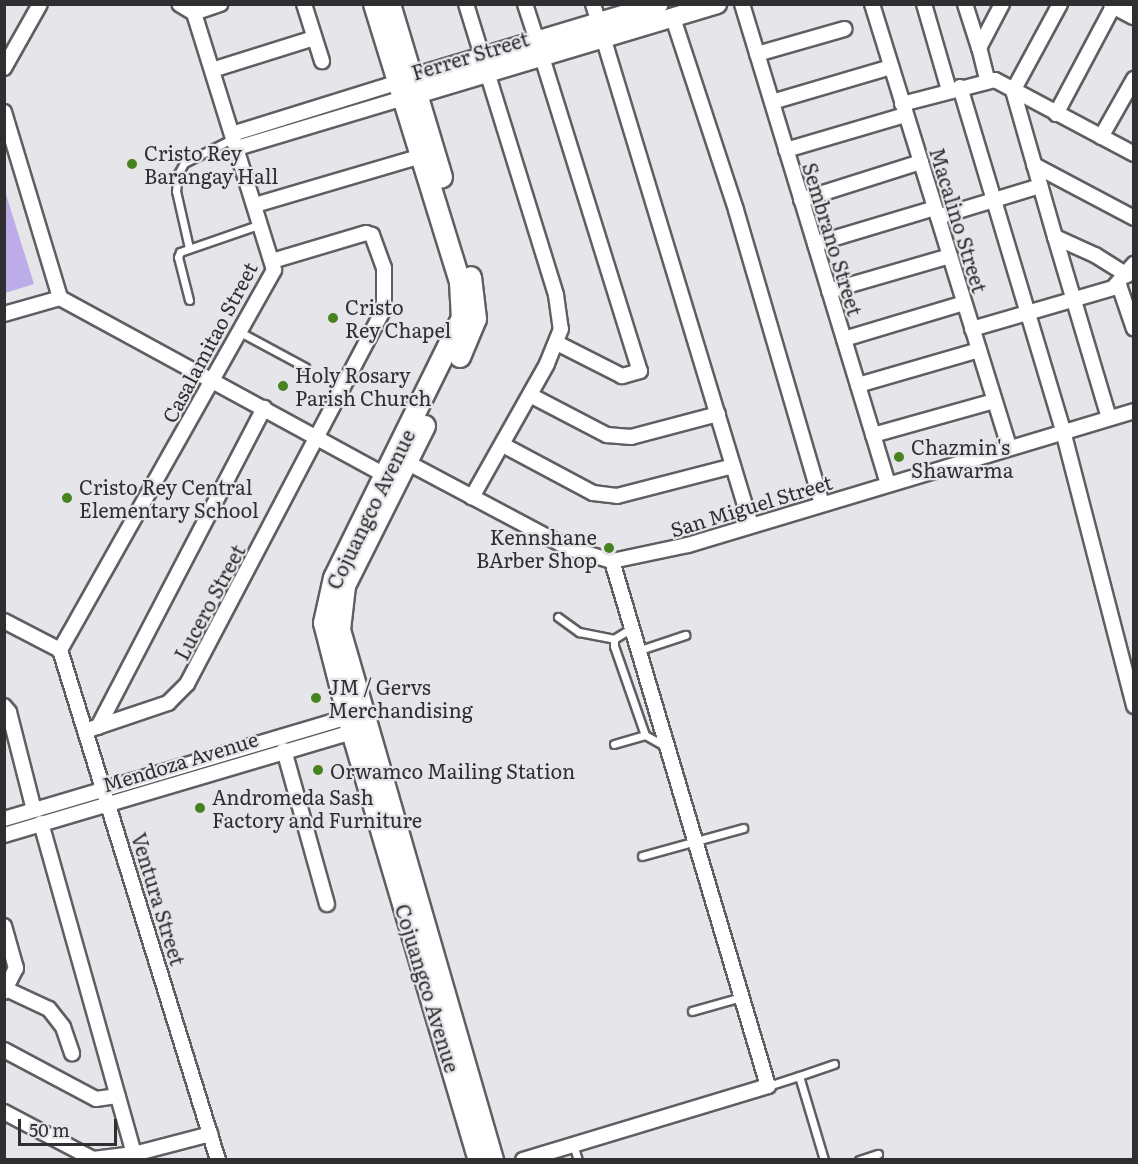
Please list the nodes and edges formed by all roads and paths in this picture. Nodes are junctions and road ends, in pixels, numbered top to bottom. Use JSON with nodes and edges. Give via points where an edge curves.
{"nodes":[{"id":1,"x":40,"y":4,"type":"edge"},
{"id":2,"x":179,"y":4,"type":"edge"},
{"id":3,"x":220,"y":4,"type":"edge"},
{"id":4,"x":304,"y":4,"type":"edge"},
{"id":5,"x":374,"y":4,"type":"edge"},
{"id":6,"x":390,"y":4,"type":"edge"},
{"id":7,"x":466,"y":4,"type":"edge"},
{"id":8,"x":525,"y":4,"type":"edge"},
{"id":9,"x":593,"y":4,"type":"edge"},
{"id":10,"x":659,"y":4,"type":"edge"},
{"id":11,"x":717,"y":4,"type":"edge"},
{"id":12,"x":742,"y":4,"type":"edge"},
{"id":13,"x":872,"y":4,"type":"edge"},
{"id":14,"x":924,"y":4,"type":"edge"},
{"id":15,"x":965,"y":4,"type":"edge"},
{"id":16,"x":1002,"y":4,"type":"edge"},
{"id":17,"x":1060,"y":4,"type":"edge"},
{"id":18,"x":1125,"y":9,"type":"edge"},
{"id":19,"x":194,"y":13,"type":"junction"},
{"id":20,"x":673,"y":18,"type":"junction"},
{"id":21,"x":844,"y":29,"type":"dead end"},
{"id":22,"x":600,"y":31,"type":"junction"},
{"id":23,"x":314,"y":38,"type":"junction"},
{"id":24,"x":979,"y":48,"type":"junction"},
{"id":25,"x":539,"y":49,"type":"junction"},
{"id":26,"x":757,"y":54,"type":"junction"},
{"id":27,"x":322,"y":61,"type":"dead end"},
{"id":28,"x":485,"y":65,"type":"junction"},
{"id":29,"x":891,"y":67,"type":"junction"},
{"id":30,"x":4,"y":68,"type":"edge"},
{"id":31,"x":212,"y":70,"type":"junction"},
{"id":32,"x":987,"y":79,"type":"junction"},
{"id":33,"x":1134,"y":79,"type":"edge"},
{"id":34,"x":409,"y":88,"type":"junction"},
{"id":35,"x":955,"y":88,"type":"junction"},
{"id":36,"x":1013,"y":91,"type":"junction"},
{"id":37,"x":772,"y":102,"type":"junction"},
{"id":38,"x":904,"y":109,"type":"junction"},
{"id":39,"x":4,"y":112,"type":"edge"},
{"id":40,"x":1056,"y":114,"type":"junction"},
{"id":41,"x":1101,"y":137,"type":"junction"},
{"id":42,"x":234,"y":140,"type":"junction"},
{"id":43,"x":786,"y":150,"type":"junction"},
{"id":44,"x":1134,"y":154,"type":"edge"},
{"id":45,"x":422,"y":156,"type":"junction"},
{"id":46,"x":921,"y":162,"type":"junction"},
{"id":47,"x":1034,"y":165,"type":"junction"},
{"id":48,"x":1040,"y":186,"type":"junction"},
{"id":49,"x":801,"y":200,"type":"junction"},
{"id":50,"x":994,"y":201,"type":"junction"},
{"id":51,"x":255,"y":205,"type":"junction"},
{"id":52,"x":937,"y":213,"type":"junction"},
{"id":53,"x":1134,"y":218,"type":"edge"},
{"id":54,"x":261,"y":224,"type":"junction"},
{"id":55,"x":1055,"y":237,"type":"junction"},
{"id":56,"x":815,"y":244,"type":"junction"},
{"id":57,"x":189,"y":248,"type":"junction"},
{"id":58,"x":950,"y":256,"type":"junction"},
{"id":59,"x":272,"y":261,"type":"junction"},
{"id":60,"x":1128,"y":274,"type":"edge"},
{"id":61,"x":829,"y":291,"type":"junction"},
{"id":62,"x":60,"y":298,"type":"junction"},
{"id":63,"x":189,"y":300,"type":"dead end"},
{"id":64,"x":1072,"y":300,"type":"junction"},
{"id":65,"x":964,"y":303,"type":"junction"},
{"id":66,"x":1027,"y":314,"type":"junction"},
{"id":67,"x":4,"y":315,"type":"edge"},
{"id":68,"x":972,"y":329,"type":"junction"},
{"id":69,"x":1134,"y":329,"type":"edge"},
{"id":70,"x":240,"y":332,"type":"junction"},
{"id":71,"x":844,"y":339,"type":"junction"},
{"id":72,"x":557,"y":343,"type":"junction"},
{"id":73,"x":978,"y":350,"type":"junction"},
{"id":74,"x":305,"y":367,"type":"dead end"},
{"id":75,"x":212,"y":380,"type":"junction"},
{"id":76,"x":858,"y":385,"type":"junction"},
{"id":77,"x":530,"y":395,"type":"junction"},
{"id":78,"x":994,"y":400,"type":"junction"},
{"id":79,"x":264,"y":408,"type":"junction"},
{"id":80,"x":1134,"y":411,"type":"edge"},
{"id":81,"x":718,"y":414,"type":"junction"},
{"id":82,"x":1109,"y":418,"type":"junction"},
{"id":83,"x":1063,"y":431,"type":"junction"},
{"id":84,"x":873,"y":435,"type":"junction"},
{"id":85,"x":318,"y":438,"type":"junction"},
{"id":86,"x":503,"y":445,"type":"junction"},
{"id":87,"x":1009,"y":447,"type":"junction"},
{"id":88,"x":400,"y":459,"type":"junction"},
{"id":89,"x":733,"y":466,"type":"junction"},
{"id":90,"x":391,"y":478,"type":"junction"},
{"id":91,"x":888,"y":484,"type":"junction"},
{"id":92,"x":472,"y":497,"type":"junction"},
{"id":93,"x":822,"y":504,"type":"junction"},
{"id":94,"x":751,"y":525,"type":"junction"},
{"id":95,"x":612,"y":561,"type":"junction"},
{"id":96,"x":558,"y":617,"type":"dead end"},
{"id":97,"x":4,"y":621,"type":"edge"},
{"id":98,"x":630,"y":629,"type":"junction"},
{"id":99,"x":685,"y":635,"type":"dead end"},
{"id":100,"x":614,"y":639,"type":"junction"},
{"id":101,"x":60,"y":650,"type":"junction"},
{"id":102,"x":637,"y":651,"type":"junction"},
{"id":103,"x":1128,"y":661,"type":"edge"},
{"id":104,"x":4,"y":706,"type":"edge"},
{"id":105,"x":1134,"y":706,"type":"edge"},
{"id":106,"x":357,"y":722,"type":"junction"},
{"id":107,"x":91,"y":729,"type":"junction"},
{"id":108,"x":645,"y":735,"type":"junction"},
{"id":109,"x":614,"y":744,"type":"dead end"},
{"id":110,"x":668,"y":748,"type":"junction"},
{"id":111,"x":284,"y":750,"type":"junction"},
{"id":112,"x":103,"y":789,"type":"junction"},
{"id":113,"x":110,"y":803,"type":"junction"},
{"id":114,"x":34,"y":810,"type":"junction"},
{"id":115,"x":4,"y":819,"type":"edge"},
{"id":116,"x":41,"y":823,"type":"junction"},
{"id":117,"x":743,"y":828,"type":"dead end"},
{"id":118,"x":4,"y":834,"type":"edge"},
{"id":119,"x":695,"y":841,"type":"junction"},
{"id":120,"x":642,"y":856,"type":"dead end"},
{"id":121,"x":327,"y":904,"type":"dead end"},
{"id":122,"x":4,"y":926,"type":"edge"},
{"id":123,"x":5,"y":991,"type":"edge"},
{"id":124,"x":741,"y":997,"type":"junction"},
{"id":125,"x":692,"y":1011,"type":"dead end"},
{"id":126,"x":4,"y":1050,"type":"edge"},
{"id":127,"x":72,"y":1053,"type":"dead end"},
{"id":128,"x":834,"y":1064,"type":"dead end"},
{"id":129,"x":799,"y":1076,"type":"junction"},
{"id":130,"x":768,"y":1086,"type":"junction"},
{"id":131,"x":118,"y":1096,"type":"junction"},
{"id":132,"x":4,"y":1112,"type":"edge"},
{"id":133,"x":210,"y":1134,"type":"junction"},
{"id":134,"x":573,"y":1144,"type":"junction"},
{"id":135,"x":134,"y":1154,"type":"junction"},
{"id":136,"x":878,"y":1154,"type":"dead end"},
{"id":137,"x":218,"y":1160,"type":"edge"},
{"id":138,"x":479,"y":1160,"type":"edge"},
{"id":139,"x":494,"y":1160,"type":"edge"},
{"id":140,"x":523,"y":1160,"type":"edge"},
{"id":141,"x":578,"y":1160,"type":"edge"},
{"id":142,"x":824,"y":1160,"type":"edge"},
{"id":143,"x":859,"y":1160,"type":"edge"}],
"edges":[{"from":1,"to":30,"type":"street"},
{"from":2,"to":19,"type":"street"},
{"from":3,"to":19,"type":"street"},
{"from":4,"to":23,"type":"street"},
{"from":5,"to":34,"type":"main road","name":"Cojuangco Avenue"},
{"from":6,"to":34,"type":"main road","name":"Cojuangco Avenue"},
{"from":7,"to":28,"type":"street"},
{"from":8,"to":25,"type":"street"},
{"from":9,"to":22,"type":"street"},
{"from":10,"to":22,"type":"street","name":"Ferrer Street"},
{"from":11,"to":20,"type":"street","name":"Ferrer Street"},
{"from":12,"to":26,"type":"street","name":"Sembrano Street"},
{"from":13,"to":29,"type":"street","name":"Macalino Street"},
{"from":14,"to":35,"type":"street"},
{"from":15,"to":24,"type":"street"},
{"from":16,"to":24,"type":"street"},
{"from":17,"to":36,"type":"street"},
{"from":18,"to":40,"type":"street"},
{"from":19,"to":31,"type":"street","name":"Casalamitao Street"},
{"from":20,"to":22,"type":"street","name":"Ferrer Street"},
{"from":20,"to":93,"type":"street","via":[[736,210]]},
{"from":21,"to":26,"type":"street"},
{"from":22,"to":25,"type":"street","name":"Ferrer Street"},
{"from":22,"to":81,"type":"street"},
{"from":23,"to":27,"type":"street"},
{"from":23,"to":31,"type":"street"},
{"from":24,"to":32,"type":"street"},
{"from":25,"to":28,"type":"street","name":"Ferrer Street"},
{"from":25,"to":72,"type":"street","via":[[640,371],[622,376]]},
{"from":26,"to":37,"type":"street","name":"Sembrano Street"},
{"from":28,"to":34,"type":"street","name":"Ferrer Street"},
{"from":28,"to":72,"type":"street","via":[[556,295],[561,330]]},
{"from":29,"to":37,"type":"street"},
{"from":29,"to":38,"type":"street","name":"Macalino Street"},
{"from":31,"to":42,"type":"street","name":"Casalamitao Street"},
{"from":32,"to":35,"type":"street"},
{"from":32,"to":36,"type":"street"},
{"from":33,"to":41,"type":"street"},
{"from":34,"to":42,"type":"street","name":"Ferrer Street"},
{"from":34,"to":45,"type":"main road","name":"Cojuangco Avenue"},
{"from":34,"to":88,"type":"main road","name":"Cojuangco Avenue","via":[[477,302],[472,333]]},
{"from":35,"to":38,"type":"street"},
{"from":35,"to":50,"type":"street"},
{"from":36,"to":40,"type":"street"},
{"from":36,"to":47,"type":"street"},
{"from":37,"to":43,"type":"street","name":"Sembrano Street"},
{"from":38,"to":43,"type":"street"},
{"from":38,"to":46,"type":"street","name":"Macalino Street"},
{"from":39,"to":62,"type":"street"},
{"from":40,"to":41,"type":"street"},
{"from":41,"to":44,"type":"street"},
{"from":42,"to":51,"type":"street","name":"Casalamitao Street"},
{"from":42,"to":57,"type":"lane","via":[[184,163],[178,174],[176,191]]},
{"from":43,"to":49,"type":"street","name":"Sembrano Street"},
{"from":45,"to":51,"type":"street"},
{"from":45,"to":88,"type":"main road","name":"Cojuangco Avenue","via":[[460,282],[462,318]]},
{"from":46,"to":49,"type":"street"},
{"from":46,"to":52,"type":"street","name":"Macalino Street"},
{"from":47,"to":48,"type":"street"},
{"from":47,"to":53,"type":"street"},
{"from":48,"to":50,"type":"street"},
{"from":48,"to":55,"type":"street"},
{"from":49,"to":56,"type":"street","name":"Sembrano Street"},
{"from":50,"to":52,"type":"street"},
{"from":50,"to":66,"type":"street"},
{"from":51,"to":54,"type":"street","name":"Casalamitao Street"},
{"from":52,"to":56,"type":"street"},
{"from":52,"to":58,"type":"street","name":"Macalino Street"},
{"from":54,"to":57,"type":"lane"},
{"from":54,"to":59,"type":"street","name":"Casalamitao Street"},
{"from":55,"to":60,"type":"street"},
{"from":55,"to":64,"type":"street"},
{"from":56,"to":61,"type":"street","name":"Sembrano Street"},
{"from":57,"to":63,"type":"lane","via":[[178,257]]},
{"from":58,"to":61,"type":"street"},
{"from":58,"to":65,"type":"street","name":"Macalino Street"},
{"from":59,"to":70,"type":"street","name":"Casalamitao Street","via":[[274,270]]},
{"from":59,"to":85,"type":"street","name":"Lucero Street","via":[[366,233],[376,242],[384,268],[384,309]]},
{"from":60,"to":64,"type":"street"},
{"from":60,"to":69,"type":"street"},
{"from":61,"to":71,"type":"street","name":"Sembrano Street"},
{"from":62,"to":67,"type":"street"},
{"from":62,"to":75,"type":"street"},
{"from":64,"to":66,"type":"street"},
{"from":64,"to":82,"type":"street"},
{"from":65,"to":68,"type":"street","name":"Macalino Street"},
{"from":65,"to":71,"type":"street"},
{"from":66,"to":68,"type":"street"},
{"from":66,"to":83,"type":"street"},
{"from":68,"to":73,"type":"street","name":"Macalino Street"},
{"from":70,"to":74,"type":"lane"},
{"from":70,"to":75,"type":"street","name":"Casalamitao Street"},
{"from":71,"to":76,"type":"street","name":"Sembrano Street"},
{"from":72,"to":77,"type":"street"},
{"from":73,"to":76,"type":"street"},
{"from":73,"to":78,"type":"street","name":"Macalino Street"},
{"from":75,"to":79,"type":"street"},
{"from":75,"to":101,"type":"street","name":"Casalamitao Street"},
{"from":76,"to":84,"type":"street","name":"Sembrano Street"},
{"from":77,"to":81,"type":"street","via":[[608,435],[631,437]]},
{"from":77,"to":86,"type":"street"},
{"from":78,"to":84,"type":"street"},
{"from":78,"to":87,"type":"street","name":"Macalino Street"},
{"from":79,"to":85,"type":"street"},
{"from":79,"to":107,"type":"street"},
{"from":80,"to":82,"type":"street","name":"San Miguel Street"},
{"from":81,"to":89,"type":"street"},
{"from":82,"to":83,"type":"street","name":"San Miguel Street"},
{"from":83,"to":87,"type":"street","name":"San Miguel Street"},
{"from":83,"to":103,"type":"street"},
{"from":84,"to":91,"type":"street","name":"Sembrano Street"},
{"from":85,"to":90,"type":"street"},
{"from":85,"to":107,"type":"street","name":"Lucero Street","via":[[187,684],[168,703]]},
{"from":86,"to":89,"type":"street","via":[[593,493],[617,496]]},
{"from":86,"to":92,"type":"street"},
{"from":87,"to":91,"type":"street","name":"San Miguel Street"},
{"from":88,"to":90,"type":"main road","name":"Cojuangco Avenue"},
{"from":88,"to":92,"type":"street","name":"San Miguel Street"},
{"from":89,"to":94,"type":"street"},
{"from":90,"to":106,"type":"main road","name":"Cojuangco Avenue","via":[[345,586],[340,630]]},
{"from":91,"to":93,"type":"street","name":"San Miguel Street"},
{"from":92,"to":95,"type":"street","name":"San Miguel Street","via":[[568,548]]},
{"from":93,"to":94,"type":"street","name":"San Miguel Street"},
{"from":94,"to":95,"type":"street","name":"San Miguel Street","via":[[688,545]]},
{"from":95,"to":98,"type":"street"},
{"from":96,"to":100,"type":"lane","via":[[579,632]]},
{"from":97,"to":101,"type":"street"},
{"from":98,"to":100,"type":"lane"},
{"from":98,"to":102,"type":"street"},
{"from":99,"to":102,"type":"lane"},
{"from":100,"to":108,"type":"lane"},
{"from":101,"to":107,"type":"street","name":"Ventura Street"},
{"from":102,"to":110,"type":"street"},
{"from":103,"to":105,"type":"street"},
{"from":104,"to":114,"type":"street","via":[[9,712]]},
{"from":106,"to":111,"type":"street","name":"Mendoza Avenue"},
{"from":106,"to":112,"type":"street","name":"Mendoza Avenue"},
{"from":106,"to":138,"type":"main road","name":"Cojuangco Avenue"},
{"from":106,"to":139,"type":"main road","name":"Cojuangco Avenue"},
{"from":107,"to":112,"type":"street","name":"Ventura Street"},
{"from":108,"to":109,"type":"lane"},
{"from":108,"to":110,"type":"lane"},
{"from":110,"to":119,"type":"street"},
{"from":111,"to":113,"type":"street","name":"Mendoza Avenue"},
{"from":111,"to":121,"type":"street"},
{"from":112,"to":113,"type":"street","name":"Ventura Street"},
{"from":112,"to":114,"type":"street","name":"Mendoza Avenue"},
{"from":113,"to":116,"type":"street","name":"Mendoza Avenue"},
{"from":113,"to":133,"type":"street","name":"Ventura Street"},
{"from":114,"to":115,"type":"street","name":"Mendoza Avenue"},
{"from":116,"to":118,"type":"street","name":"Mendoza Avenue"},
{"from":116,"to":131,"type":"street"},
{"from":117,"to":119,"type":"lane"},
{"from":119,"to":120,"type":"lane"},
{"from":119,"to":124,"type":"street"},
{"from":122,"to":123,"type":"street","via":[[16,968]]},
{"from":123,"to":127,"type":"street","via":[[49,1009],[63,1027]]},
{"from":124,"to":125,"type":"lane"},
{"from":124,"to":130,"type":"street"},
{"from":126,"to":131,"type":"street","via":[[96,1099]]},
{"from":128,"to":129,"type":"lane"},
{"from":129,"to":130,"type":"lane"},
{"from":129,"to":142,"type":"lane"},
{"from":130,"to":134,"type":"street"},
{"from":131,"to":135,"type":"street"},
{"from":132,"to":135,"type":"street","via":[[93,1159]]},
{"from":133,"to":135,"type":"street"},
{"from":133,"to":137,"type":"street","name":"Ventura Street"},
{"from":134,"to":140,"type":"street"},
{"from":134,"to":141,"type":"lane"},
{"from":136,"to":143,"type":"lane"}]}
